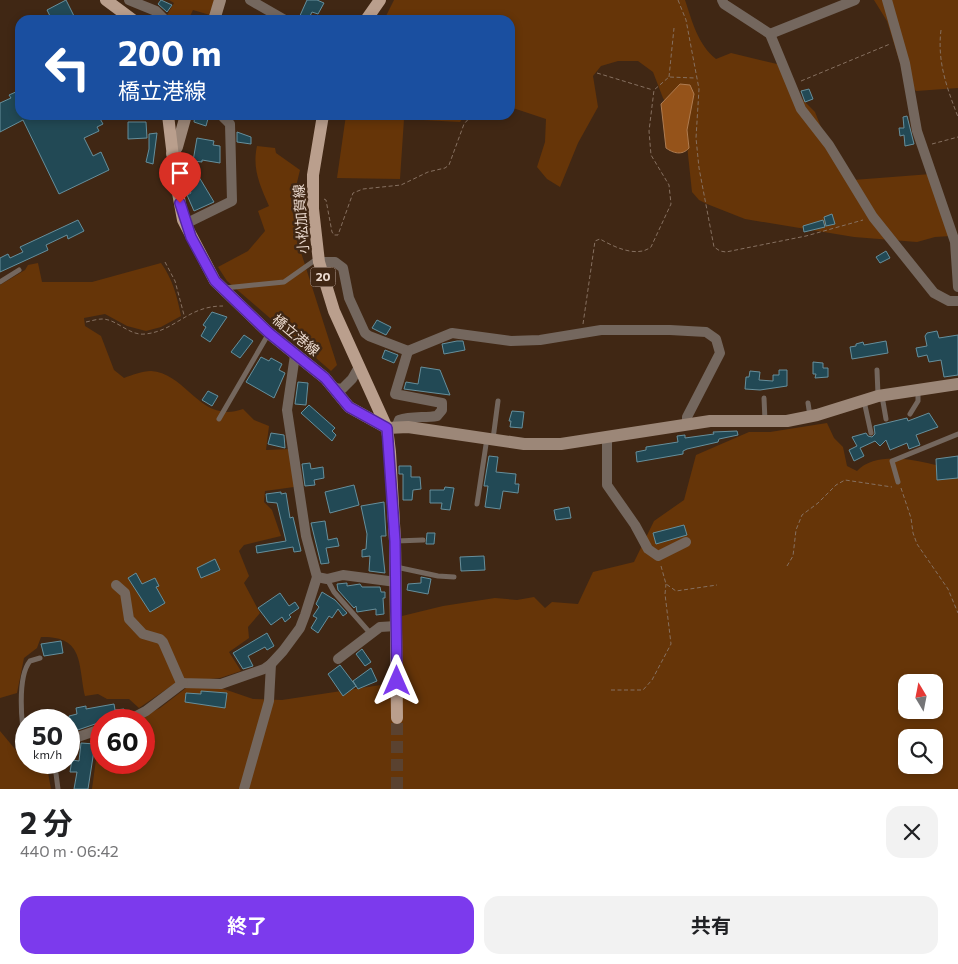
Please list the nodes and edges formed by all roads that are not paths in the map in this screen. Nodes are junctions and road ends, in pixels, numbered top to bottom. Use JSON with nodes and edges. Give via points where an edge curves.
{"nodes":[{"id":1,"x":106,"y":0,"type":"edge"},
{"id":2,"x":129,"y":0,"type":"edge"},
{"id":3,"x":220,"y":0,"type":"edge"},
{"id":4,"x":250,"y":0,"type":"edge"},
{"id":5,"x":380,"y":0,"type":"edge"},
{"id":6,"x":722,"y":0,"type":"edge"},
{"id":7,"x":855,"y":0,"type":"edge"},
{"id":8,"x":887,"y":0,"type":"edge"},
{"id":9,"x":126,"y":15,"type":"edge"},
{"id":10,"x":160,"y":15,"type":"edge"},
{"id":11,"x":216,"y":15,"type":"edge"},
{"id":12,"x":268,"y":15,"type":"edge"},
{"id":13,"x":370,"y":15,"type":"edge"},
{"id":14,"x":770,"y":34,"type":"junction"},
{"id":15,"x":169,"y":120,"type":"edge"},
{"id":16,"x":185,"y":120,"type":"edge"},
{"id":17,"x":226,"y":120,"type":"edge"},
{"id":18,"x":322,"y":120,"type":"edge"},
{"id":19,"x":172,"y":154,"type":"junction"},
{"id":20,"x":185,"y":224,"type":"junction"},
{"id":21,"x":319,"y":260,"type":"junction"},
{"id":22,"x":19,"y":270,"type":"dead end"},
{"id":23,"x":0,"y":282,"type":"edge"},
{"id":24,"x":958,"y":287,"type":"edge"},
{"id":25,"x":222,"y":289,"type":"junction"},
{"id":26,"x":958,"y":301,"type":"edge"},
{"id":27,"x":269,"y":333,"type":"junction"},
{"id":28,"x":408,"y":351,"type":"junction"},
{"id":29,"x":295,"y":354,"type":"junction"},
{"id":30,"x":359,"y":366,"type":"junction"},
{"id":31,"x":877,"y":370,"type":"dead end"},
{"id":32,"x":958,"y":384,"type":"edge"},
{"id":33,"x":335,"y":388,"type":"junction"},
{"id":34,"x":918,"y":390,"type":"junction"},
{"id":35,"x":880,"y":396,"type":"junction"},
{"id":36,"x":764,"y":398,"type":"dead end"},
{"id":37,"x":864,"y":400,"type":"junction"},
{"id":38,"x":498,"y":401,"type":"dead end"},
{"id":39,"x":808,"y":403,"type":"dead end"},
{"id":40,"x":910,"y":414,"type":"dead end"},
{"id":41,"x":810,"y":416,"type":"junction"},
{"id":42,"x":219,"y":419,"type":"dead end"},
{"id":43,"x":886,"y":419,"type":"dead end"},
{"id":44,"x":765,"y":421,"type":"junction"},
{"id":45,"x":687,"y":424,"type":"junction"},
{"id":46,"x":391,"y":428,"type":"junction"},
{"id":47,"x":871,"y":433,"type":"dead end"},
{"id":48,"x":958,"y":434,"type":"edge"},
{"id":49,"x":607,"y":438,"type":"junction"},
{"id":50,"x":490,"y":439,"type":"junction"},
{"id":51,"x":899,"y":484,"type":"road end"},
{"id":52,"x":477,"y":504,"type":"dead end"},
{"id":53,"x":423,"y":540,"type":"dead end"},
{"id":54,"x":395,"y":541,"type":"junction"},
{"id":55,"x":686,"y":542,"type":"dead end"},
{"id":56,"x":396,"y":567,"type":"junction"},
{"id":57,"x":454,"y":576,"type":"dead end"},
{"id":58,"x":322,"y":578,"type":"junction"},
{"id":59,"x":396,"y":582,"type":"junction"},
{"id":60,"x":116,"y":584,"type":"dead end"},
{"id":61,"x":396,"y":626,"type":"junction"},
{"id":62,"x":371,"y":634,"type":"junction"},
{"id":63,"x":40,"y":658,"type":"dead end"},
{"id":64,"x":338,"y":659,"type":"dead end"},
{"id":65,"x":271,"y":664,"type":"junction"},
{"id":66,"x":183,"y":683,"type":"junction"},
{"id":67,"x":22,"y":709,"type":"edge"},
{"id":68,"x":148,"y":709,"type":"edge"},
{"id":69,"x":397,"y":718,"type":"tunnel mouth"},
{"id":70,"x":56,"y":774,"type":"edge"},
{"id":71,"x":58,"y":789,"type":"edge"},
{"id":72,"x":244,"y":789,"type":"edge"}],
"edges":[{"from":1,"to":9,"type":"main road"},
{"from":2,"to":10,"type":"street"},
{"from":3,"to":11,"type":"street"},
{"from":4,"to":12,"type":"street"},
{"from":5,"to":13,"type":"main road"},
{"from":6,"to":14,"type":"street"},
{"from":7,"to":14,"type":"street"},
{"from":8,"to":24,"type":"street","via":[[922,144],[955,242]]},
{"from":14,"to":26,"type":"street","via":[[805,116],[830,144],[874,217],[934,293],[949,301]]},
{"from":15,"to":19,"type":"main road","name":"橋立港線"},
{"from":16,"to":19,"type":"street"},
{"from":17,"to":20,"type":"street","via":[[230,124],[232,201]]},
{"from":18,"to":21,"type":"main road","name":"小松加賀線","number":"20","via":[[313,175]]},
{"from":19,"to":20,"type":"main road","name":"橋立港線"},
{"from":20,"to":25,"type":"main road","name":"橋立港線","via":[[206,268]]},
{"from":21,"to":25,"type":"lane","via":[[284,282]]},
{"from":21,"to":28,"type":"street","via":[[335,262],[344,268],[349,298],[365,333]]},
{"from":21,"to":30,"type":"main road","name":"小松加賀線","number":"20","via":[[334,311]]},
{"from":22,"to":23,"type":"lane"},
{"from":25,"to":27,"type":"main road","name":"橋立港線"},
{"from":27,"to":29,"type":"main road","name":"橋立港線"},
{"from":27,"to":42,"type":"lane"},
{"from":28,"to":45,"type":"street","via":[[452,333],[511,341],[540,340],[582,332],[698,331],[712,335],[720,353],[693,405]]},
{"from":28,"to":46,"type":"street","via":[[395,394],[442,402],[442,410],[437,416],[407,417]]},
{"from":29,"to":33,"type":"main road","name":"橋立港線"},
{"from":29,"to":58,"type":"street","via":[[287,410],[306,536]]},
{"from":30,"to":33,"type":"street","via":[[342,389]]},
{"from":30,"to":46,"type":"main road","name":"小松加賀線","number":"20"},
{"from":31,"to":35,"type":"lane"},
{"from":32,"to":34,"type":"street"},
{"from":33,"to":46,"type":"main road","name":"橋立港線","via":[[349,407]]},
{"from":34,"to":35,"type":"street"},
{"from":34,"to":40,"type":"lane","via":[[918,401]]},
{"from":35,"to":37,"type":"street"},
{"from":35,"to":43,"type":"lane"},
{"from":36,"to":44,"type":"lane"},
{"from":37,"to":41,"type":"street"},
{"from":37,"to":47,"type":"lane"},
{"from":38,"to":50,"type":"lane"},
{"from":39,"to":41,"type":"lane"},
{"from":41,"to":44,"type":"street"},
{"from":44,"to":45,"type":"street"},
{"from":45,"to":49,"type":"street"},
{"from":46,"to":50,"type":"street","via":[[408,427]]},
{"from":46,"to":54,"type":"main road"},
{"from":48,"to":51,"type":"lane","via":[[892,461]]},
{"from":49,"to":50,"type":"street","via":[[561,444],[524,444]]},
{"from":49,"to":55,"type":"street","via":[[606,486],[648,549],[658,556]]},
{"from":50,"to":52,"type":"lane"},
{"from":53,"to":54,"type":"lane"},
{"from":54,"to":56,"type":"main road"},
{"from":56,"to":57,"type":"lane"},
{"from":56,"to":59,"type":"main road"},
{"from":58,"to":59,"type":"street","via":[[343,575]]},
{"from":58,"to":62,"type":"lane"},
{"from":58,"to":65,"type":"street","via":[[300,628]]},
{"from":59,"to":61,"type":"main road"},
{"from":60,"to":66,"type":"street","via":[[125,593],[129,619],[143,634],[160,639]]},
{"from":61,"to":62,"type":"street","via":[[380,627]]},
{"from":61,"to":69,"type":"main road"},
{"from":62,"to":64,"type":"street"},
{"from":63,"to":67,"type":"lane","via":[[30,661],[24,676]]},
{"from":65,"to":66,"type":"street","via":[[221,684]]},
{"from":65,"to":72,"type":"street","via":[[268,701]]},
{"from":66,"to":68,"type":"street"},
{"from":70,"to":71,"type":"lane"}]}
